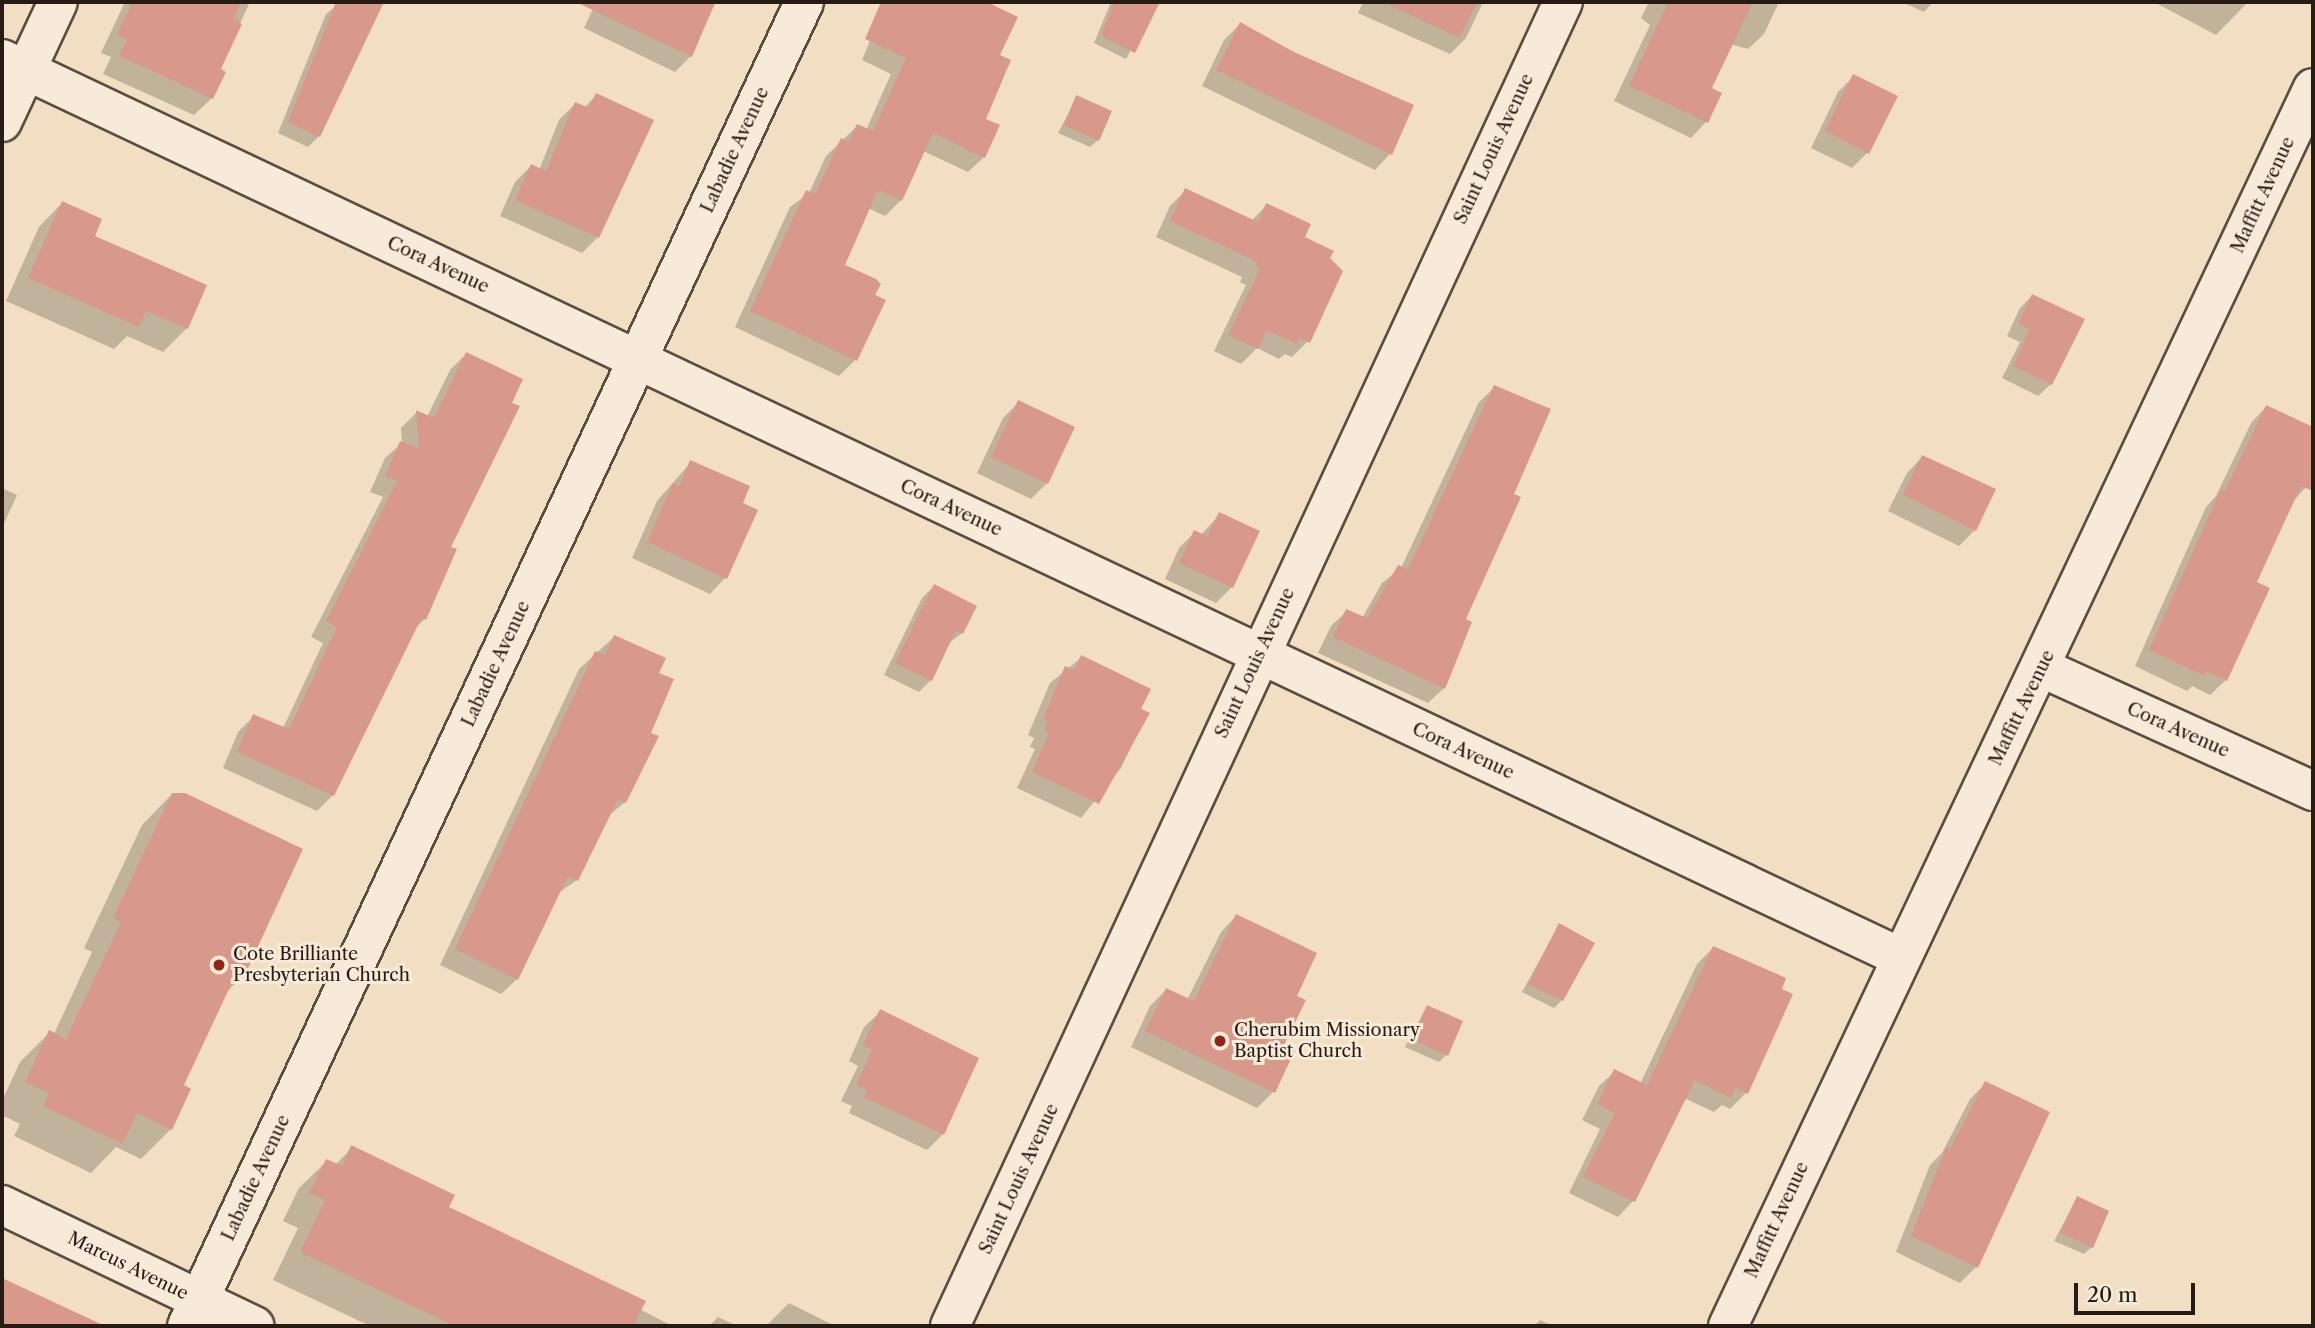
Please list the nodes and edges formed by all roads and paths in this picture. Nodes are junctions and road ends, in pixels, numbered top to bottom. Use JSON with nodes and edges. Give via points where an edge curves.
{"nodes":[{"id":1,"x":58,"y":2,"type":"edge"},
{"id":2,"x":804,"y":2,"type":"edge"},
{"id":3,"x":1563,"y":2,"type":"edge"},
{"id":4,"x":14,"y":65,"type":"edge"},
{"id":5,"x":2313,"y":89,"type":"edge"},
{"id":6,"x":2,"y":121,"type":"edge"},
{"id":7,"x":637,"y":360,"type":"junction"},
{"id":8,"x":1259,"y":654,"type":"junction"},
{"id":9,"x":2042,"y":668,"type":"junction"},
{"id":10,"x":2313,"y":791,"type":"edge"},
{"id":11,"x":1900,"y":957,"type":"junction"},
{"id":12,"x":2,"y":1205,"type":"edge"},
{"id":13,"x":193,"y":1313,"type":"edge"},
{"id":14,"x":255,"y":1326,"type":"edge"},
{"id":15,"x":950,"y":1326,"type":"edge"},
{"id":16,"x":1728,"y":1326,"type":"edge"}],
"edges":[{"from":1,"to":4,"type":"street"},
{"from":2,"to":7,"type":"street","name":"Labadie Avenue"},
{"from":3,"to":8,"type":"street","name":"Saint Louis Avenue"},
{"from":4,"to":6,"type":"street"},
{"from":4,"to":7,"type":"street","name":"Cora Avenue"},
{"from":5,"to":9,"type":"street","name":"Maffitt Avenue"},
{"from":7,"to":8,"type":"street","name":"Cora Avenue"},
{"from":7,"to":13,"type":"street","name":"Labadie Avenue"},
{"from":8,"to":11,"type":"street","name":"Cora Avenue"},
{"from":8,"to":15,"type":"street","name":"Saint Louis Avenue"},
{"from":9,"to":10,"type":"street","name":"Cora Avenue"},
{"from":9,"to":11,"type":"street","name":"Maffitt Avenue"},
{"from":11,"to":16,"type":"street","name":"Maffitt Avenue"},
{"from":12,"to":13,"type":"street","name":"Marcus Avenue"},
{"from":13,"to":14,"type":"street","name":"Marcus Avenue"}]}
